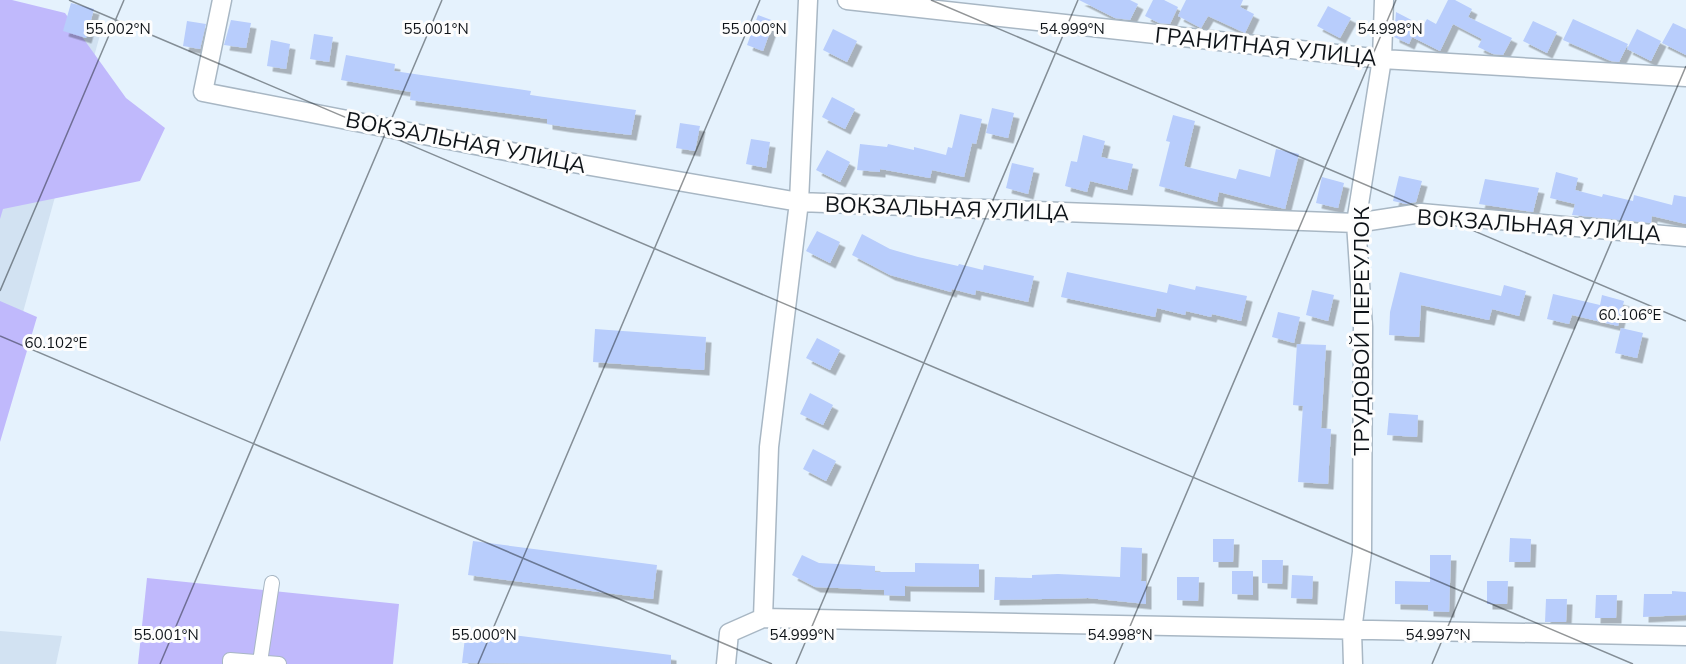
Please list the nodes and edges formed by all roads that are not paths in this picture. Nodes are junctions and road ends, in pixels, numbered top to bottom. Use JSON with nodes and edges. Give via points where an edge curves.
{"nodes":[{"id":1,"x":222,"y":0,"type":"edge"},
{"id":2,"x":808,"y":0,"type":"edge"},
{"id":3,"x":847,"y":0,"type":"edge"},
{"id":4,"x":1384,"y":0,"type":"edge"},
{"id":5,"x":1382,"y":59,"type":"junction"},
{"id":6,"x":1686,"y":77,"type":"edge"},
{"id":7,"x":799,"y":202,"type":"junction"},
{"id":8,"x":1356,"y":223,"type":"junction"},
{"id":9,"x":1686,"y":237,"type":"edge"},
{"id":10,"x":272,"y":583,"type":"dead end"},
{"id":11,"x":763,"y":618,"type":"junction"},
{"id":12,"x":1352,"y":631,"type":"junction"},
{"id":13,"x":1686,"y":636,"type":"edge"},
{"id":14,"x":260,"y":663,"type":"edge"},
{"id":15,"x":230,"y":664,"type":"edge"},
{"id":16,"x":279,"y":664,"type":"edge"},
{"id":17,"x":726,"y":664,"type":"edge"},
{"id":18,"x":1353,"y":664,"type":"edge"}],
"edges":[{"from":1,"to":7,"type":"street","name":"ВОКЗАЛЬНАЯ УЛИЦА","via":[[203,92]]},
{"from":2,"to":7,"type":"street"},
{"from":3,"to":5,"type":"street","name":"ГРАНИТНАЯ УЛИЦА"},
{"from":4,"to":5,"type":"street","name":"ТРУДОВОЙ ПЕРЕУЛОК"},
{"from":5,"to":6,"type":"street","name":"ГРАНИТНАЯ УЛИЦА"},
{"from":5,"to":8,"type":"street","name":"ТРУДОВОЙ ПЕРЕУЛОК"},
{"from":7,"to":8,"type":"street","name":"ВОКЗАЛЬНАЯ УЛИЦА"},
{"from":7,"to":11,"type":"street","via":[[769,447]]},
{"from":8,"to":9,"type":"street","name":"ВОКЗАЛЬНАЯ УЛИЦА","via":[[1421,213]]},
{"from":8,"to":12,"type":"street","name":"ТРУДОВОЙ ПЕРЕУЛОК","via":[[1363,327],[1362,540]]},
{"from":10,"to":14,"type":"street"},
{"from":11,"to":12,"type":"street"},
{"from":11,"to":17,"type":"street","via":[[729,633]]},
{"from":12,"to":13,"type":"street"},
{"from":12,"to":18,"type":"street","name":"ТРУДОВОЙ ПЕРЕУЛОК"},
{"from":14,"to":15,"type":"street","via":[[230,660]]},
{"from":14,"to":16,"type":"street"}]}
